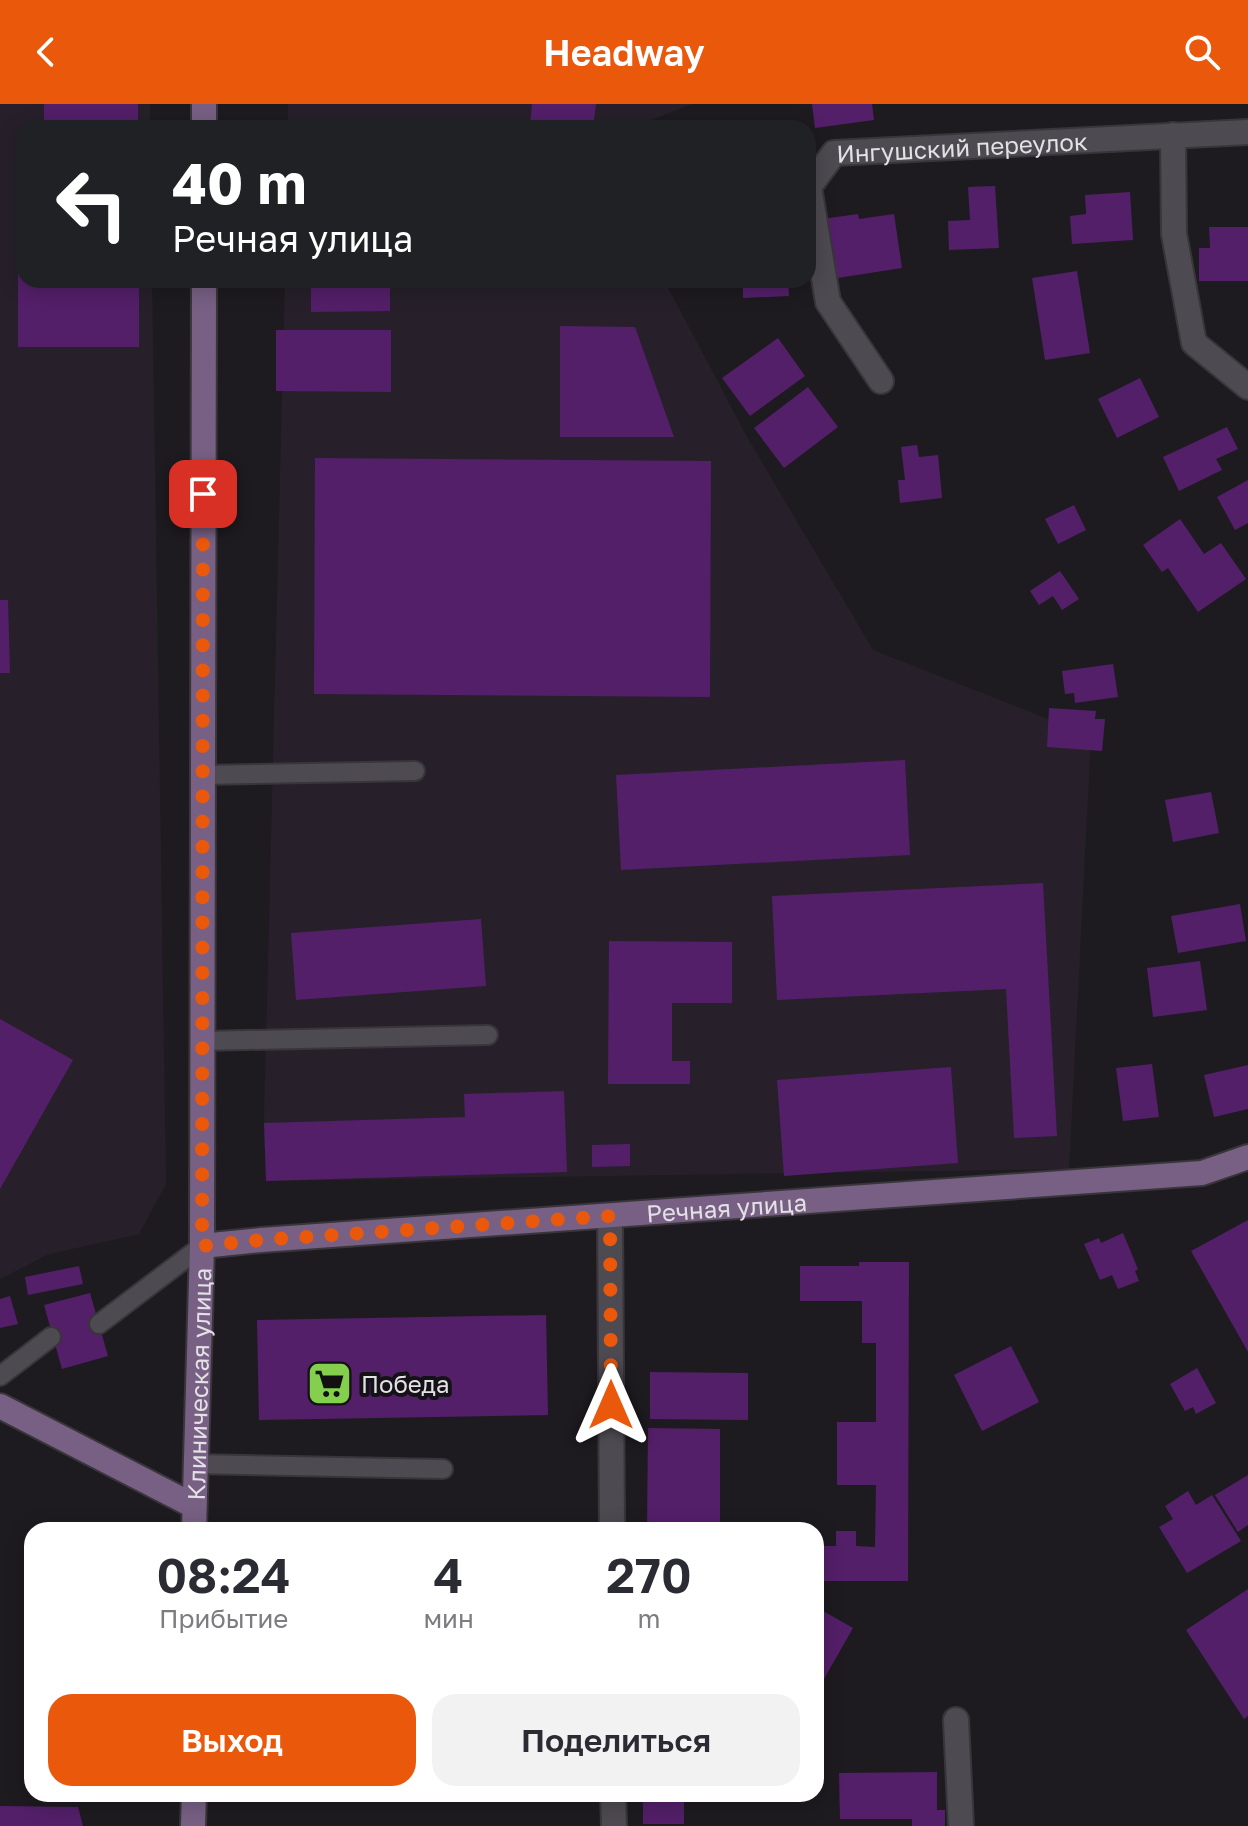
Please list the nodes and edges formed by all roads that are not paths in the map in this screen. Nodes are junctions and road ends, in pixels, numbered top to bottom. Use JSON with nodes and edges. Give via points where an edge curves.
{"nodes":[{"id":1,"x":1248,"y":132,"type":"edge"},
{"id":2,"x":1173,"y":135,"type":"junction"},
{"id":3,"x":816,"y":177,"type":"edge"},
{"id":4,"x":816,"y":229,"type":"edge"},
{"id":5,"x":204,"y":288,"type":"edge"},
{"id":6,"x":881,"y":381,"type":"dead end"},
{"id":7,"x":1248,"y":387,"type":"edge"},
{"id":8,"x":415,"y":771,"type":"dead end"},
{"id":9,"x":202,"y":775,"type":"junction"},
{"id":10,"x":488,"y":1035,"type":"dead end"},
{"id":11,"x":201,"y":1041,"type":"junction"},
{"id":12,"x":1248,"y":1157,"type":"edge"},
{"id":13,"x":610,"y":1216,"type":"junction"},
{"id":14,"x":202,"y":1246,"type":"junction"},
{"id":15,"x":99,"y":1324,"type":"dead end"},
{"id":16,"x":51,"y":1337,"type":"dead end"},
{"id":17,"x":0,"y":1376,"type":"edge"},
{"id":18,"x":0,"y":1406,"type":"edge"},
{"id":19,"x":195,"y":1464,"type":"junction"},
{"id":20,"x":443,"y":1469,"type":"dead end"},
{"id":21,"x":194,"y":1518,"type":"edge"},
{"id":22,"x":612,"y":1522,"type":"edge"},
{"id":23,"x":956,"y":1720,"type":"dead end"},
{"id":24,"x":194,"y":1802,"type":"edge"},
{"id":25,"x":613,"y":1802,"type":"edge"},
{"id":26,"x":193,"y":1826,"type":"edge"},
{"id":27,"x":614,"y":1826,"type":"edge"},
{"id":28,"x":961,"y":1826,"type":"edge"}],
"edges":[{"from":1,"to":2,"type":"street","name":"Ингушский переулок"},
{"from":2,"to":3,"type":"street","name":"Ингушский переулок","via":[[834,153]]},
{"from":2,"to":7,"type":"street","via":[[1174,234],[1194,343]]},
{"from":4,"to":6,"type":"street","name":"Ингушский переулок","via":[[828,302]]},
{"from":5,"to":9,"type":"main road","name":"Клиническая улица"},
{"from":8,"to":9,"type":"lane"},
{"from":9,"to":11,"type":"main road","name":"Клиническая улица"},
{"from":10,"to":11,"type":"lane"},
{"from":11,"to":14,"type":"main road","name":"Клиническая улица"},
{"from":12,"to":13,"type":"main road","name":"Речная улица","via":[[1202,1173]]},
{"from":13,"to":14,"type":"main road","name":"Речная улица"},
{"from":13,"to":22,"type":"street"},
{"from":14,"to":15,"type":"lane"},
{"from":14,"to":19,"type":"main road","name":"Клиническая улица"},
{"from":16,"to":17,"type":"lane"},
{"from":18,"to":21,"type":"main road"},
{"from":19,"to":20,"type":"lane"},
{"from":19,"to":21,"type":"main road","name":"Клиническая улица"},
{"from":23,"to":28,"type":"street"},
{"from":24,"to":26,"type":"main road"},
{"from":25,"to":27,"type":"street"}]}
